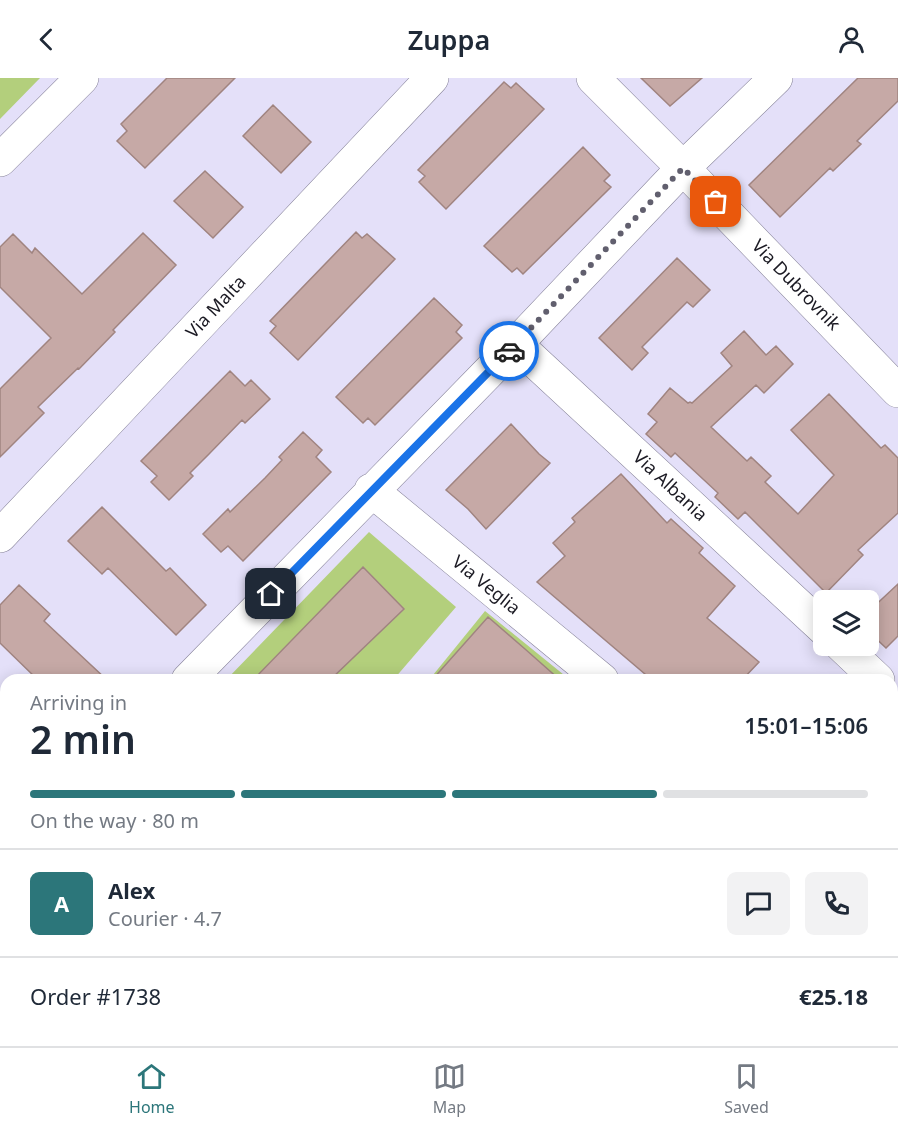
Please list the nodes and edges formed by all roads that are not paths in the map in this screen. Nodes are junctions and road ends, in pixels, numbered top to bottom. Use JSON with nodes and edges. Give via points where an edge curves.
{"nodes":[{"id":1,"x":82,"y":78,"type":"edge"},
{"id":2,"x":432,"y":78,"type":"edge"},
{"id":3,"x":593,"y":78,"type":"edge"},
{"id":4,"x":776,"y":78,"type":"edge"},
{"id":5,"x":0,"y":160,"type":"edge"},
{"id":6,"x":683,"y":168,"type":"junction"},
{"id":7,"x":516,"y":344,"type":"junction"},
{"id":8,"x":898,"y":391,"type":"edge"},
{"id":9,"x":371,"y":490,"type":"junction"},
{"id":10,"x":0,"y":536,"type":"edge"},
{"id":11,"x":813,"y":619,"type":"edge"},
{"id":12,"x":853,"y":656,"type":"edge"},
{"id":13,"x":194,"y":674,"type":"edge"},
{"id":14,"x":595,"y":674,"type":"edge"},
{"id":15,"x":872,"y":674,"type":"edge"}],
"edges":[{"from":1,"to":5,"type":"street"},
{"from":2,"to":10,"type":"street","name":"Via Malta"},
{"from":3,"to":6,"type":"street","name":"Via Dubrovnik"},
{"from":4,"to":6,"type":"street"},
{"from":6,"to":7,"type":"street"},
{"from":6,"to":8,"type":"street","name":"Via Dubrovnik"},
{"from":7,"to":9,"type":"street"},
{"from":7,"to":11,"type":"street","name":"Via Albania"},
{"from":9,"to":13,"type":"street"},
{"from":9,"to":14,"type":"street","name":"Via Veglia"},
{"from":12,"to":15,"type":"street"}]}
